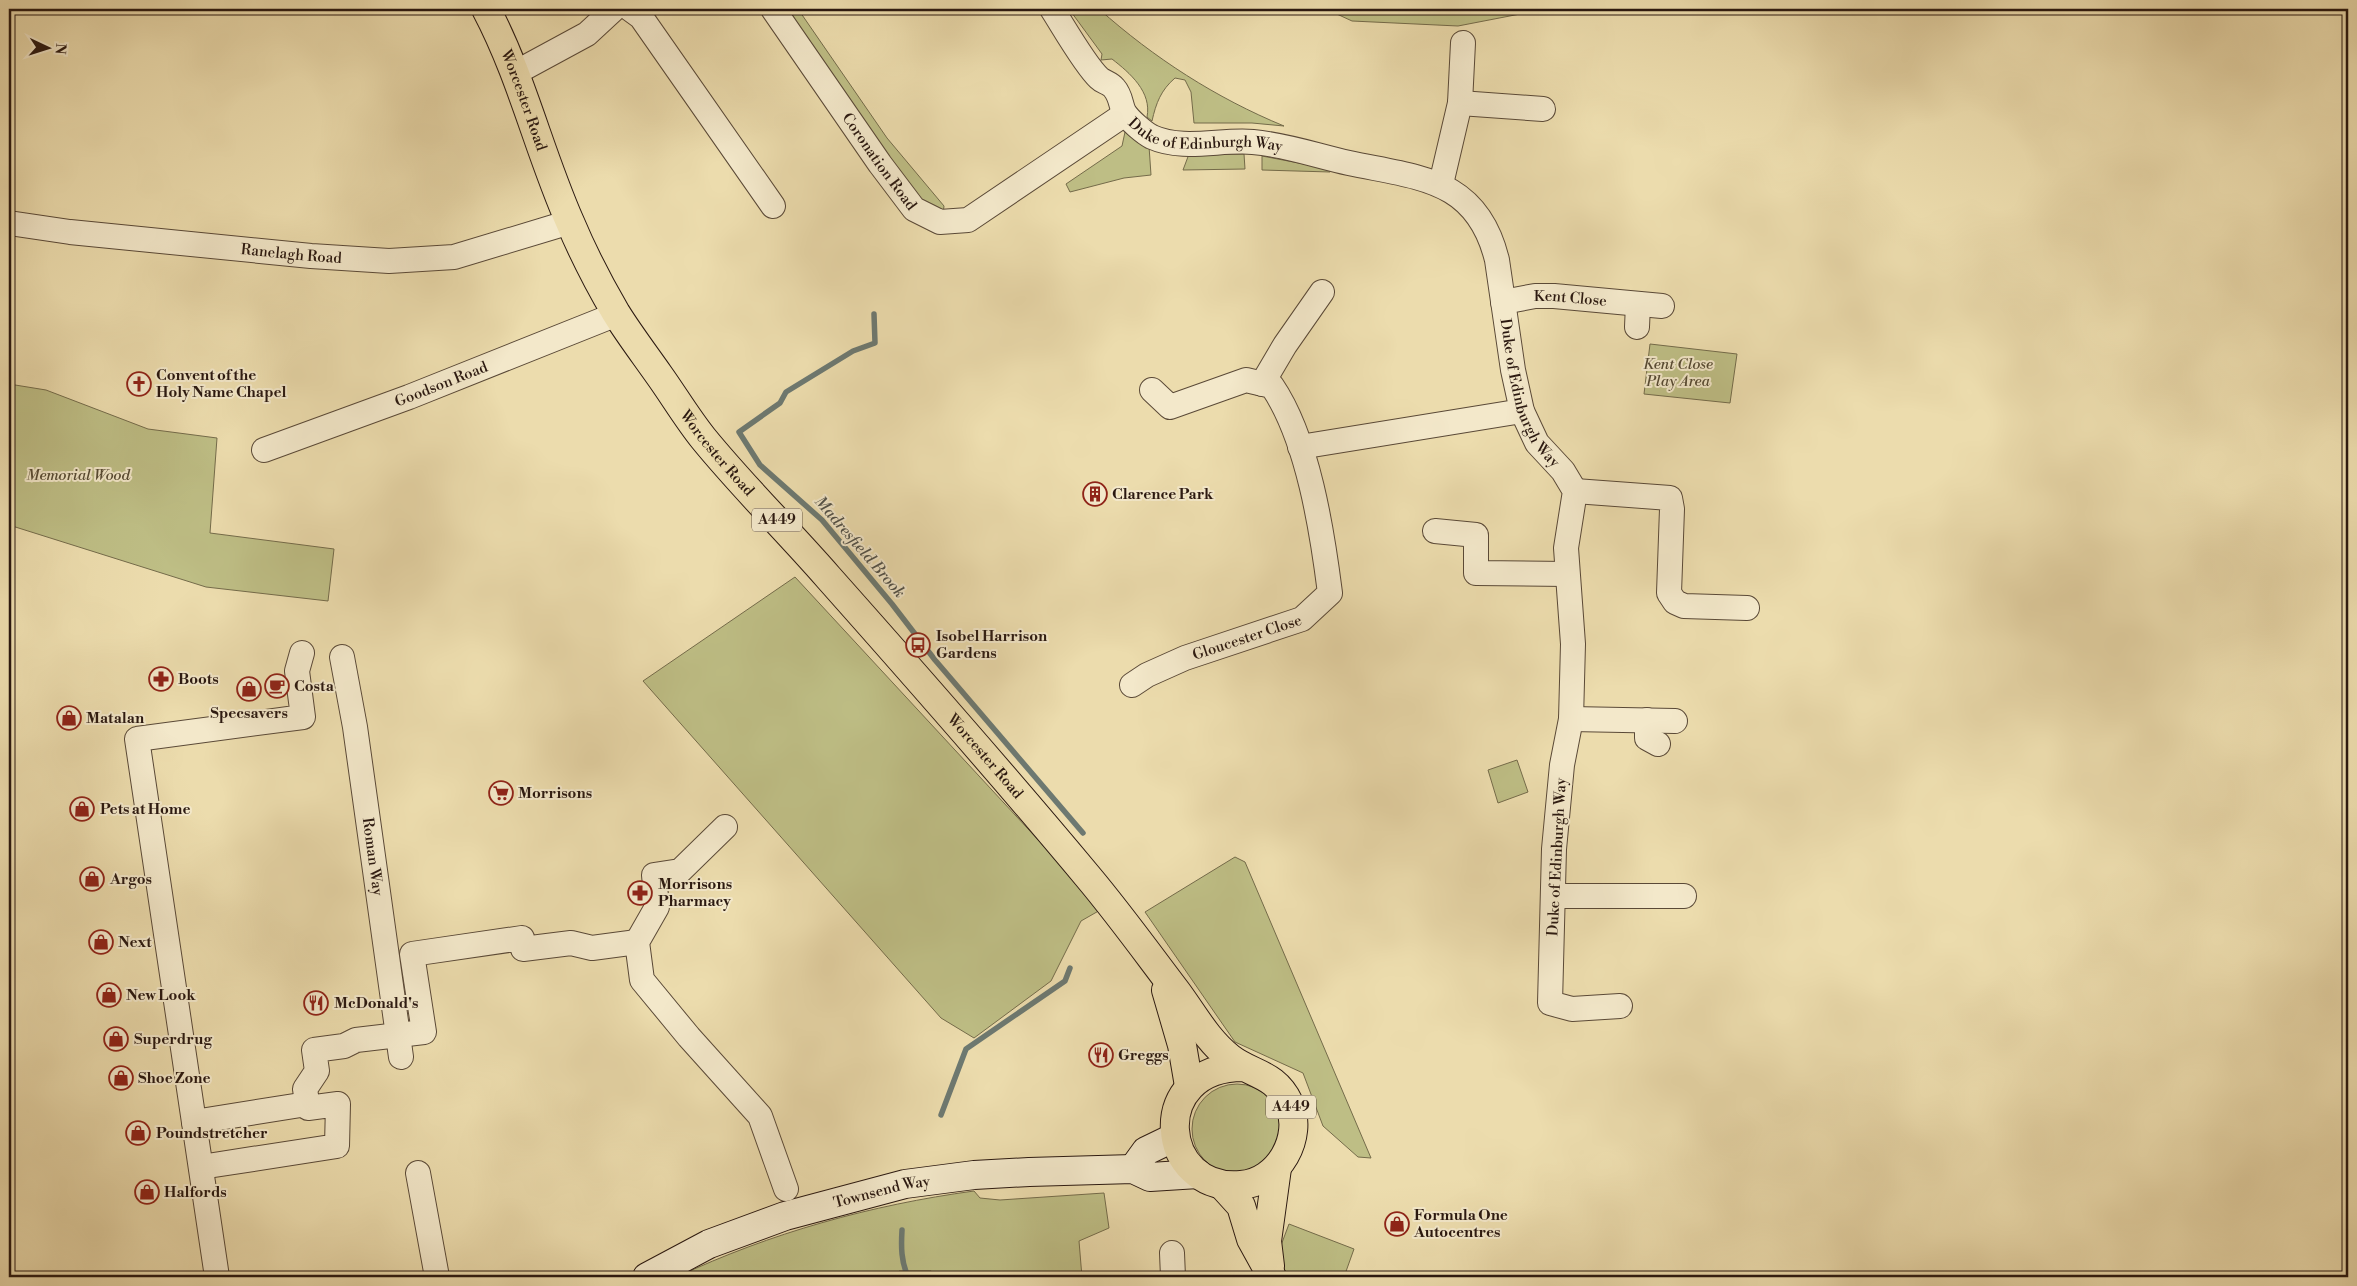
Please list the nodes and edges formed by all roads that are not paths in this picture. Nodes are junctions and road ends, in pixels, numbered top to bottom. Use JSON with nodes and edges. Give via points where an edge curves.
{"nodes":[{"id":1,"x":486,"y":9,"type":"edge"},
{"id":2,"x":614,"y":9,"type":"edge"},
{"id":3,"x":630,"y":9,"type":"edge"},
{"id":4,"x":773,"y":9,"type":"edge"},
{"id":5,"x":1052,"y":9,"type":"edge"},
{"id":6,"x":1463,"y":43,"type":"dead end"},
{"id":7,"x":515,"y":73,"type":"junction"},
{"id":8,"x":1460,"y":103,"type":"junction"},
{"id":9,"x":1543,"y":109,"type":"dead end"},
{"id":10,"x":1125,"y":114,"type":"junction"},
{"id":11,"x":1441,"y":184,"type":"junction"},
{"id":12,"x":773,"y":206,"type":"dead end"},
{"id":13,"x":570,"y":222,"type":"junction"},
{"id":14,"x":9,"y":223,"type":"edge"},
{"id":15,"x":1322,"y":292,"type":"dead end"},
{"id":16,"x":1504,"y":302,"type":"junction"},
{"id":17,"x":1638,"y":304,"type":"junction"},
{"id":18,"x":1662,"y":306,"type":"dead end"},
{"id":19,"x":617,"y":314,"type":"junction"},
{"id":20,"x":1637,"y":327,"type":"dead end"},
{"id":21,"x":1262,"y":384,"type":"junction"},
{"id":22,"x":1152,"y":390,"type":"dead end"},
{"id":23,"x":1522,"y":411,"type":"junction"},
{"id":24,"x":1300,"y":447,"type":"junction"},
{"id":25,"x":264,"y":450,"type":"dead end"},
{"id":26,"x":1575,"y":491,"type":"junction"},
{"id":27,"x":1435,"y":531,"type":"dead end"},
{"id":28,"x":1567,"y":574,"type":"junction"},
{"id":29,"x":1747,"y":608,"type":"dead end"},
{"id":30,"x":302,"y":653,"type":"dead end"},
{"id":31,"x":342,"y":657,"type":"dead end"},
{"id":32,"x":1132,"y":685,"type":"dead end"},
{"id":33,"x":1571,"y":719,"type":"junction"},
{"id":34,"x":1647,"y":720,"type":"junction"},
{"id":35,"x":1675,"y":721,"type":"dead end"},
{"id":36,"x":1658,"y":744,"type":"dead end"},
{"id":37,"x":725,"y":827,"type":"dead end"},
{"id":38,"x":1555,"y":896,"type":"junction"},
{"id":39,"x":1684,"y":896,"type":"dead end"},
{"id":40,"x":637,"y":942,"type":"junction"},
{"id":41,"x":1161,"y":972,"type":"junction"},
{"id":42,"x":1620,"y":1006,"type":"dead end"},
{"id":43,"x":399,"y":1046,"type":"junction"},
{"id":44,"x":1242,"y":1066,"type":"junction"},
{"id":45,"x":1189,"y":1086,"type":"junction"},
{"id":46,"x":307,"y":1104,"type":"junction"},
{"id":47,"x":194,"y":1122,"type":"junction"},
{"id":48,"x":1176,"y":1137,"type":"junction"},
{"id":49,"x":201,"y":1167,"type":"junction"},
{"id":50,"x":1277,"y":1168,"type":"junction"},
{"id":51,"x":1133,"y":1169,"type":"junction"},
{"id":52,"x":418,"y":1173,"type":"dead end"},
{"id":53,"x":1210,"y":1179,"type":"junction"},
{"id":54,"x":786,"y":1189,"type":"dead end"},
{"id":55,"x":1172,"y":1253,"type":"dead end"},
{"id":56,"x":1271,"y":1275,"type":"edge"},
{"id":57,"x":216,"y":1277,"type":"edge"},
{"id":58,"x":437,"y":1277,"type":"edge"},
{"id":59,"x":646,"y":1277,"type":"edge"},
{"id":60,"x":1173,"y":1277,"type":"edge"}],
"edges":[{"from":1,"to":7,"type":"highway","name":"Worcester Road","number":"A449"},
{"from":2,"to":7,"type":"street","via":[[586,34]]},
{"from":3,"to":12,"type":"street","via":[[641,17],[759,172]]},
{"from":4,"to":10,"type":"street","name":"Coronation Road","via":[[914,208],[940,222],[968,220]]},
{"from":5,"to":10,"type":"street","name":"Duke of Edinburgh Way","via":[[1098,78],[1112,86],[1120,97]]},
{"from":6,"to":8,"type":"street"},
{"from":7,"to":13,"type":"highway","name":"Worcester Road","number":"A449"},
{"from":8,"to":9,"type":"street"},
{"from":8,"to":11,"type":"street"},
{"from":10,"to":11,"type":"street","name":"Duke of Edinburgh Way","via":[[1152,137],[1168,141],[1253,142],[1308,151]]},
{"from":11,"to":16,"type":"street","name":"Duke of Edinburgh Way","via":[[1480,217],[1493,244]]},
{"from":13,"to":14,"type":"street","name":"Ranelagh Road","via":[[454,257],[389,261],[70,232]]},
{"from":13,"to":19,"type":"highway","name":"Worcester Road","number":"A449"},
{"from":15,"to":21,"type":"street","via":[[1303,316]]},
{"from":16,"to":17,"type":"street","name":"Kent Close","via":[[1535,296]]},
{"from":16,"to":23,"type":"street","name":"Duke of Edinburgh Way"},
{"from":17,"to":18,"type":"street","name":"Kent Close"},
{"from":17,"to":20,"type":"street"},
{"from":19,"to":25,"type":"street","name":"Goodson Road","via":[[409,397]]},
{"from":19,"to":41,"type":"highway","name":"Worcester Road","number":"A449","via":[[702,436],[1084,871]]},
{"from":21,"to":22,"type":"street","via":[[1246,380],[1170,407]]},
{"from":21,"to":24,"type":"street","name":"Gloucester Close","via":[[1272,386],[1279,397]]},
{"from":23,"to":24,"type":"street"},
{"from":23,"to":26,"type":"street","name":"Duke of Edinburgh Way","via":[[1537,443],[1564,470]]},
{"from":24,"to":32,"type":"street","name":"Gloucester Close","via":[[1322,535],[1330,593],[1302,619],[1185,658]]},
{"from":26,"to":28,"type":"street","name":"Duke of Edinburgh Way","via":[[1566,548]]},
{"from":26,"to":29,"type":"street","via":[[1670,498],[1670,593],[1675,602],[1684,606]]},
{"from":27,"to":28,"type":"street","via":[[1476,535],[1476,573],[1493,584]]},
{"from":28,"to":33,"type":"street","name":"Duke of Edinburgh Way","via":[[1573,644]]},
{"from":30,"to":47,"type":"street","via":[[297,671],[303,717],[137,739]]},
{"from":31,"to":43,"type":"street","name":"Roman Way","via":[[355,728]]},
{"from":33,"to":34,"type":"street"},
{"from":33,"to":38,"type":"street","name":"Duke of Edinburgh Way","via":[[1562,765],[1554,849]]},
{"from":34,"to":35,"type":"street"},
{"from":34,"to":36,"type":"street","via":[[1647,738]]},
{"from":37,"to":40,"type":"street","via":[[680,871],[654,875],[657,907]]},
{"from":38,"to":39,"type":"street","via":[[1646,906]]},
{"from":38,"to":42,"type":"street","name":"Duke of Edinburgh Way","via":[[1550,1004],[1572,1008]]},
{"from":40,"to":43,"type":"street","via":[[592,948],[571,943],[524,950],[522,938],[412,954],[424,1032]]},
{"from":40,"to":54,"type":"street","via":[[642,980],[760,1116]]},
{"from":41,"to":44,"type":"highway","number":"A449","via":[[1214,1044]]},
{"from":41,"to":45,"type":"highway","number":"A449","via":[[1182,1045]]},
{"from":43,"to":46,"type":"street","via":[[356,1040],[344,1046],[314,1050],[317,1071],[305,1089]]},
{"from":44,"to":45,"type":"highway","number":"A449","via":[[1208,1072]]},
{"from":44,"to":50,"type":"highway","number":"A449","via":[[1264,1074],[1281,1089],[1291,1107],[1294,1131],[1288,1151]]},
{"from":45,"to":48,"type":"highway","number":"A449","via":[[1181,1098],[1174,1124]]},
{"from":46,"to":47,"type":"street"},
{"from":46,"to":49,"type":"street","via":[[308,1108],[338,1104],[337,1146]]},
{"from":47,"to":49,"type":"street"},
{"from":48,"to":51,"type":"main road","via":[[1146,1151]]},
{"from":48,"to":53,"type":"highway","number":"A449","via":[[1189,1166]]},
{"from":49,"to":57,"type":"street"},
{"from":50,"to":53,"type":"highway","number":"A449","via":[[1257,1181],[1243,1185]]},
{"from":50,"to":56,"type":"highway","number":"A449","via":[[1267,1241]]},
{"from":51,"to":53,"type":"main road","via":[[1150,1177]]},
{"from":51,"to":59,"type":"main road","name":"Townsend Way","via":[[974,1176],[879,1190],[785,1216],[709,1244]]},
{"from":52,"to":58,"type":"street"},
{"from":53,"to":56,"type":"highway","number":"A449","via":[[1242,1206],[1251,1239]]},
{"from":55,"to":60,"type":"street"}]}
